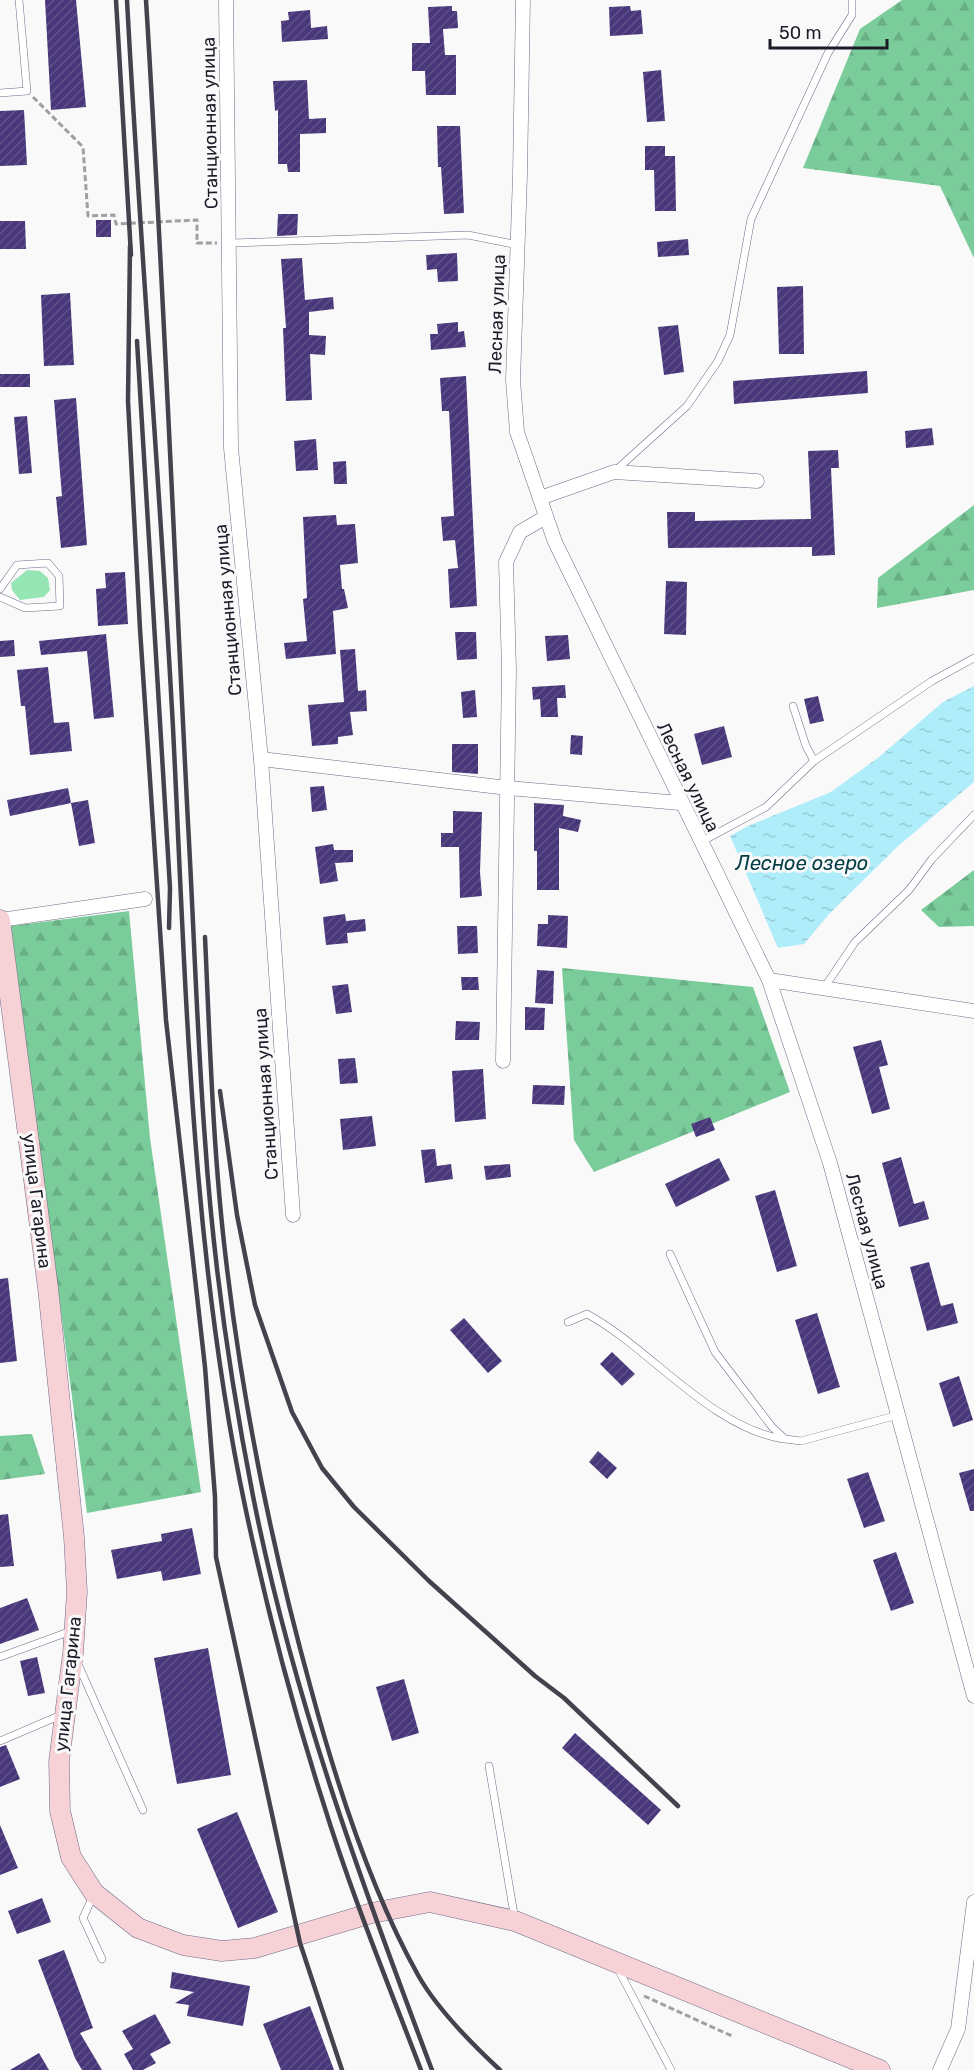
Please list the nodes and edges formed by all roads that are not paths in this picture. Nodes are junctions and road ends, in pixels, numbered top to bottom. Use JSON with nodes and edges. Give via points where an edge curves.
{"nodes":[{"id":1,"x":19,"y":0,"type":"edge"},
{"id":2,"x":226,"y":0,"type":"edge"},
{"id":3,"x":523,"y":0,"type":"edge"},
{"id":4,"x":852,"y":0,"type":"edge"},
{"id":5,"x":0,"y":93,"type":"edge"},
{"id":6,"x":231,"y":243,"type":"junction"},
{"id":7,"x":518,"y":245,"type":"junction"},
{"id":8,"x":614,"y":472,"type":"junction"},
{"id":9,"x":757,"y":481,"type":"dead end"},
{"id":10,"x":540,"y":498,"type":"junction"},
{"id":11,"x":546,"y":517,"type":"junction"},
{"id":12,"x":0,"y":589,"type":"edge"},
{"id":13,"x":0,"y":597,"type":"edge"},
{"id":14,"x":974,"y":658,"type":"edge"},
{"id":15,"x":793,"y":706,"type":"dead end"},
{"id":16,"x":261,"y":759,"type":"junction"},
{"id":17,"x":814,"y":761,"type":"junction"},
{"id":18,"x":508,"y":788,"type":"junction"},
{"id":19,"x":680,"y":802,"type":"junction"},
{"id":20,"x":974,"y":815,"type":"edge"},
{"id":21,"x":700,"y":843,"type":"junction"},
{"id":22,"x":145,"y":899,"type":"dead end"},
{"id":23,"x":0,"y":920,"type":"edge"},
{"id":24,"x":769,"y":980,"type":"junction"},
{"id":25,"x":824,"y":988,"type":"junction"},
{"id":26,"x":974,"y":1011,"type":"edge"},
{"id":27,"x":503,"y":1061,"type":"dead end"},
{"id":28,"x":293,"y":1215,"type":"dead end"},
{"id":29,"x":670,"y":1254,"type":"dead end"},
{"id":30,"x":568,"y":1322,"type":"dead end"},
{"id":31,"x":898,"y":1415,"type":"junction"},
{"id":32,"x":785,"y":1439,"type":"junction"},
{"id":33,"x":75,"y":1629,"type":"junction"},
{"id":34,"x":73,"y":1653,"type":"junction"},
{"id":35,"x":0,"y":1657,"type":"edge"},
{"id":36,"x":974,"y":1696,"type":"edge"},
{"id":37,"x":64,"y":1714,"type":"junction"},
{"id":38,"x":0,"y":1740,"type":"edge"},
{"id":39,"x":489,"y":1766,"type":"dead end"},
{"id":40,"x":143,"y":1810,"type":"dead end"},
{"id":41,"x":94,"y":1893,"type":"junction"},
{"id":42,"x":974,"y":1902,"type":"edge"},
{"id":43,"x":515,"y":1921,"type":"junction"},
{"id":44,"x":102,"y":1959,"type":"dead end"},
{"id":45,"x":614,"y":1962,"type":"junction"},
{"id":46,"x":671,"y":2070,"type":"edge"},
{"id":47,"x":880,"y":2070,"type":"edge"},
{"id":48,"x":940,"y":2070,"type":"edge"}],
"edges":[{"from":1,"to":5,"type":"lane","via":[[27,91]]},
{"from":2,"to":6,"type":"street","name":"Станционная улица"},
{"from":3,"to":7,"type":"street","name":"Лесная улица"},
{"from":4,"to":8,"type":"lane","via":[[852,15],[828,53],[751,219],[730,335],[718,361],[687,406]]},
{"from":6,"to":7,"type":"lane","via":[[468,236]]},
{"from":6,"to":16,"type":"street","name":"Станционная улица","via":[[231,448]]},
{"from":7,"to":10,"type":"street","name":"Лесная улица","via":[[513,380],[517,432]]},
{"from":8,"to":9,"type":"street"},
{"from":8,"to":10,"type":"street"},
{"from":10,"to":11,"type":"street","name":"Лесная улица"},
{"from":11,"to":18,"type":"street","via":[[520,532],[506,562]]},
{"from":11,"to":19,"type":"street","name":"Лесная улица"},
{"from":12,"to":13,"type":"lane","via":[[17,565],[48,563],[59,576],[60,606],[25,608]]},
{"from":14,"to":17,"type":"lane","via":[[932,681]]},
{"from":15,"to":17,"type":"lane"},
{"from":16,"to":18,"type":"street"},
{"from":16,"to":28,"type":"street","name":"Станционная улица"},
{"from":17,"to":21,"type":"lane","via":[[766,807]]},
{"from":18,"to":19,"type":"street"},
{"from":18,"to":27,"type":"street"},
{"from":19,"to":21,"type":"street","name":"Лесная улица"},
{"from":20,"to":25,"type":"lane","via":[[909,890],[855,942]]},
{"from":21,"to":24,"type":"street","name":"Лесная улица"},
{"from":22,"to":23,"type":"street"},
{"from":23,"to":33,"type":"street","name":"улица Гагарина","via":[[69,1476],[77,1592]]},
{"from":24,"to":25,"type":"street"},
{"from":24,"to":31,"type":"street","name":"Лесная улица","via":[[830,1163]]},
{"from":25,"to":26,"type":"street"},
{"from":29,"to":32,"type":"lane","via":[[715,1352]]},
{"from":30,"to":32,"type":"lane","via":[[587,1314],[604,1323],[658,1368],[722,1412],[768,1436]]},
{"from":31,"to":32,"type":"lane","via":[[801,1441]]},
{"from":31,"to":36,"type":"street","name":"Лесная улица"},
{"from":33,"to":34,"type":"street","name":"улица Гагарина"},
{"from":33,"to":35,"type":"lane"},
{"from":34,"to":37,"type":"street","name":"улица Гагарина"},
{"from":34,"to":40,"type":"lane"},
{"from":37,"to":38,"type":"lane"},
{"from":37,"to":41,"type":"street","name":"улица Гагарина","via":[[59,1761],[60,1811],[71,1857]]},
{"from":39,"to":43,"type":"lane"},
{"from":41,"to":43,"type":"street","name":"улица Гагарина","via":[[138,1928],[183,1945],[222,1951],[255,1948],[372,1913],[430,1902]]},
{"from":41,"to":44,"type":"lane","via":[[83,1918]]},
{"from":42,"to":48,"type":"street","via":[[958,2029]]},
{"from":43,"to":45,"type":"street","name":"улица Гагарина"},
{"from":45,"to":46,"type":"lane"},
{"from":45,"to":47,"type":"street","name":"улица Гагарина"}]}
